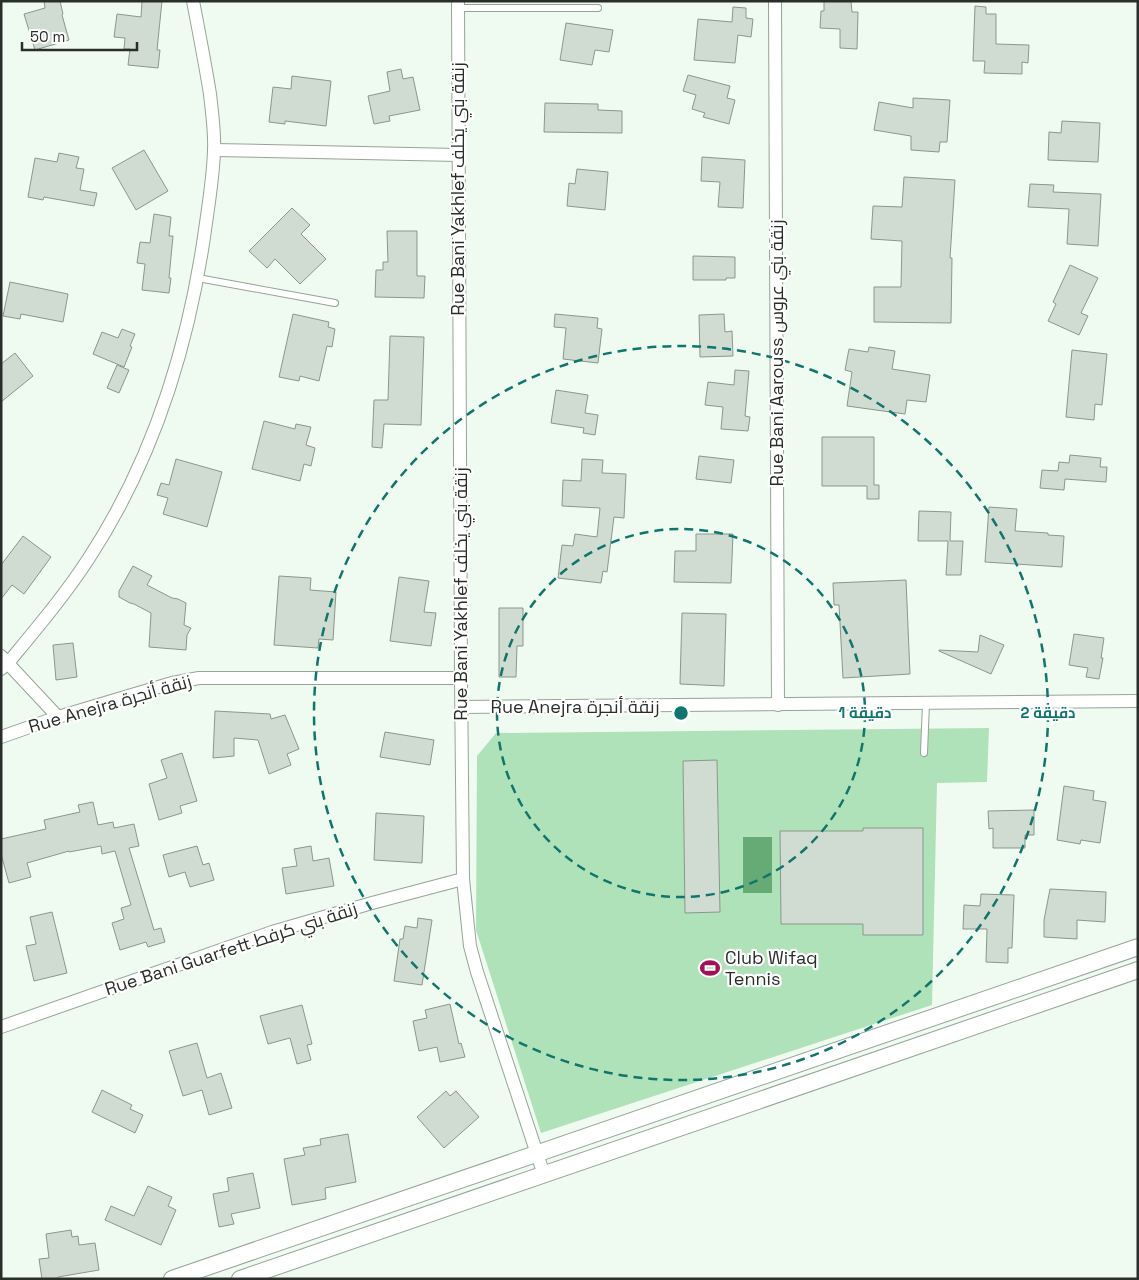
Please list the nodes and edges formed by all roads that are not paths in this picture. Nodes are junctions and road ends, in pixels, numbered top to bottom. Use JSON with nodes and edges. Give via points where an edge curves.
{"nodes":[{"id":1,"x":193,"y":1,"type":"edge"},
{"id":2,"x":775,"y":1,"type":"edge"},
{"id":3,"x":458,"y":5,"type":"edge"},
{"id":4,"x":598,"y":8,"type":"dead end"},
{"id":5,"x":214,"y":150,"type":"junction"},
{"id":6,"x":458,"y":155,"type":"junction"},
{"id":7,"x":198,"y":278,"type":"junction"},
{"id":8,"x":335,"y":303,"type":"dead end"},
{"id":9,"x":4,"y":663,"type":"edge"},
{"id":10,"x":461,"y":678,"type":"junction"},
{"id":11,"x":1138,"y":701,"type":"edge"},
{"id":12,"x":926,"y":703,"type":"junction"},
{"id":13,"x":778,"y":705,"type":"junction"},
{"id":14,"x":462,"y":707,"type":"junction"},
{"id":15,"x":58,"y":717,"type":"junction"},
{"id":16,"x":1,"y":737,"type":"edge"},
{"id":17,"x":924,"y":753,"type":"dead end"},
{"id":18,"x":463,"y":879,"type":"junction"},
{"id":19,"x":1138,"y":947,"type":"edge"},
{"id":20,"x":1138,"y":970,"type":"edge"},
{"id":21,"x":1,"y":1028,"type":"edge"},
{"id":22,"x":537,"y":1153,"type":"junction"},
{"id":23,"x":544,"y":1175,"type":"junction"},
{"id":24,"x":172,"y":1279,"type":"edge"},
{"id":25,"x":240,"y":1279,"type":"edge"}],
"edges":[{"from":1,"to":5,"type":"street","via":[[213,117]]},
{"from":2,"to":13,"type":"street","name":"Rue Bani Aarouss زنقة بني عروس"},
{"from":3,"to":4,"type":"lane"},
{"from":3,"to":6,"type":"street","name":"Rue Bani Yakhlef زنقة بني يخلف"},
{"from":5,"to":6,"type":"street"},
{"from":5,"to":7,"type":"street"},
{"from":6,"to":10,"type":"street","name":"Rue Bani Yakhlef زنقة بني يخلف"},
{"from":7,"to":8,"type":"lane"},
{"from":7,"to":9,"type":"street","via":[[163,410],[119,507],[68,590]]},
{"from":9,"to":15,"type":"street"},
{"from":10,"to":14,"type":"street","name":"Rue Bani Yakhlef زنقة بني يخلف"},
{"from":10,"to":15,"type":"street","name":"Rue Anejra زنقة أنجرة","via":[[199,678]]},
{"from":11,"to":12,"type":"street","name":"Rue Anejra زنقة أنجرة"},
{"from":12,"to":13,"type":"street","name":"Rue Anejra زنقة أنجرة"},
{"from":12,"to":17,"type":"lane"},
{"from":13,"to":14,"type":"street","name":"Rue Anejra زنقة أنجرة"},
{"from":14,"to":18,"type":"street","name":"Rue Bani Yakhlef زنقة بني يخلف"},
{"from":15,"to":16,"type":"street","name":"Rue Anejra زنقة أنجرة"},
{"from":18,"to":21,"type":"street","name":"Rue Bani Guarfett زنقة بني كرفط","via":[[272,932]]},
{"from":18,"to":22,"type":"street","name":"Rue Bani Yakhlef زنقة بني يخلف","via":[[472,954]]},
{"from":19,"to":22,"type":"street"},
{"from":20,"to":23,"type":"street"},
{"from":22,"to":23,"type":"street","name":"Rue Bani Yakhlef زنقة بني يخلف"},
{"from":22,"to":24,"type":"street"},
{"from":23,"to":25,"type":"street"}]}
